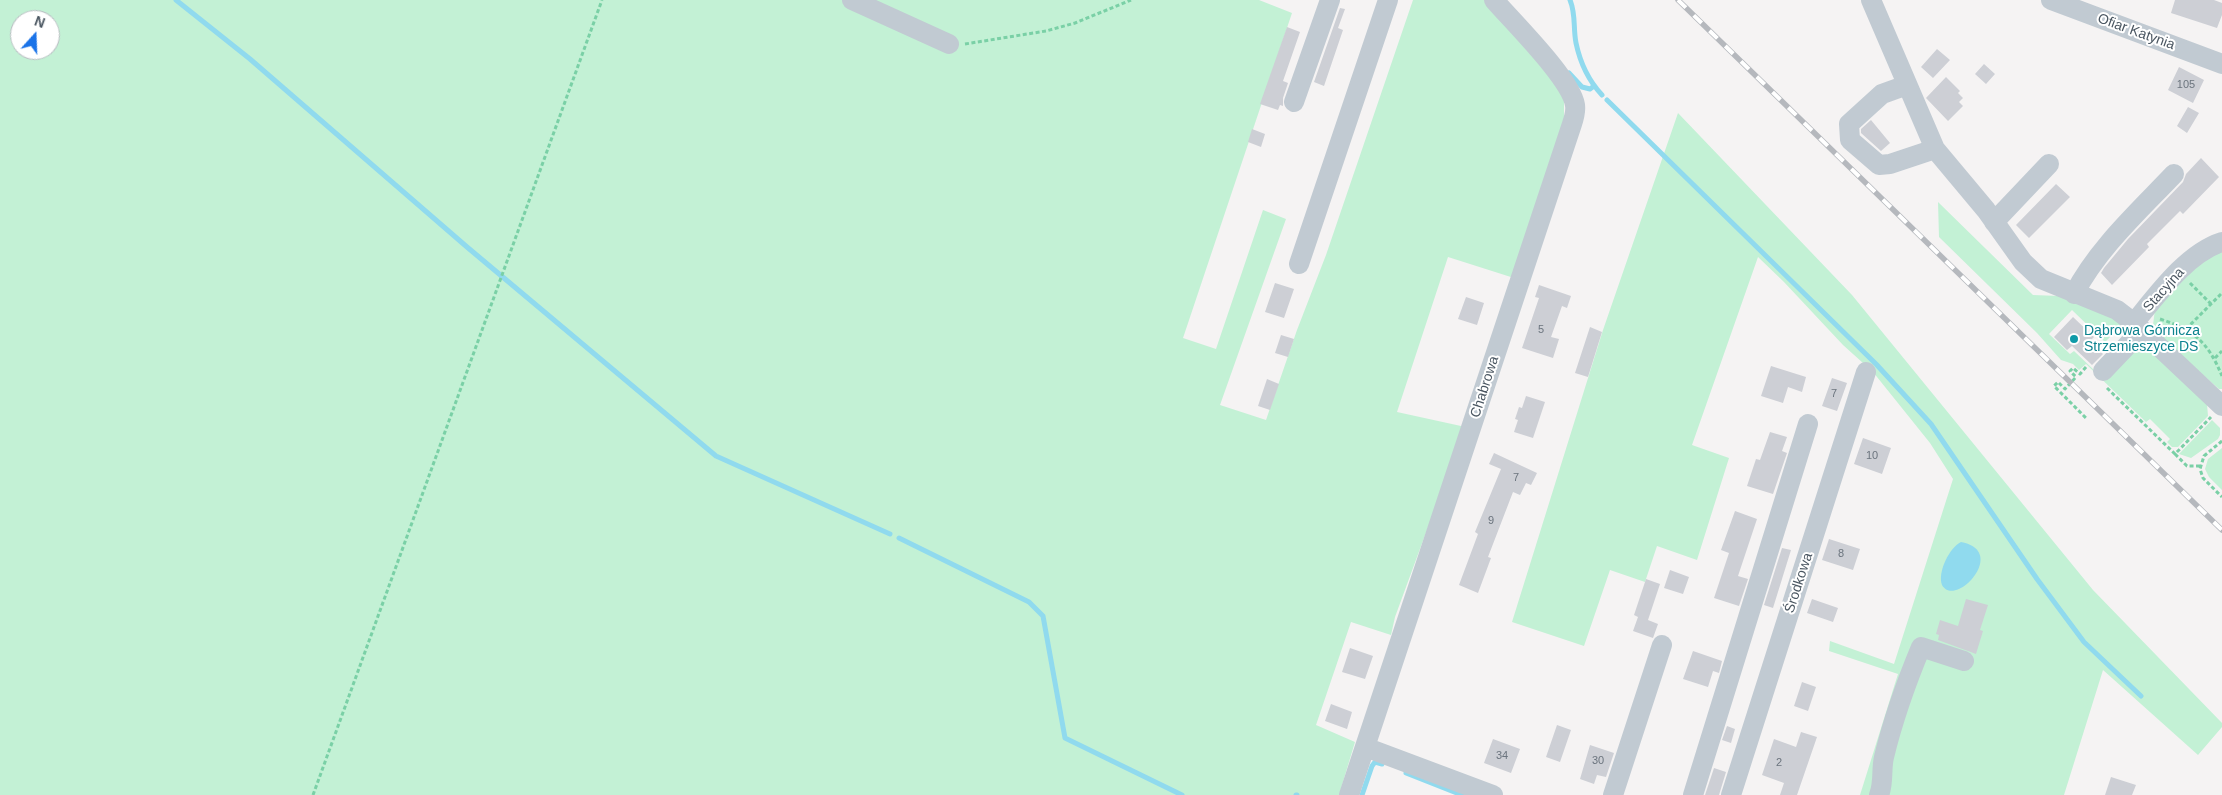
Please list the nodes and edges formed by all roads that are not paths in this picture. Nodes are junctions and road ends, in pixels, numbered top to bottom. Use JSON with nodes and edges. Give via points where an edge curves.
{"nodes":[{"id":1,"x":852,"y":0,"type":"edge"},
{"id":2,"x":1330,"y":0,"type":"edge"},
{"id":3,"x":1388,"y":0,"type":"edge"},
{"id":4,"x":1494,"y":0,"type":"edge"},
{"id":5,"x":1871,"y":0,"type":"edge"},
{"id":6,"x":2051,"y":0,"type":"edge"},
{"id":7,"x":949,"y":44,"type":"road end"},
{"id":8,"x":2222,"y":64,"type":"edge"},
{"id":9,"x":1907,"y":85,"type":"junction"},
{"id":10,"x":1294,"y":102,"type":"dead end"},
{"id":11,"x":1935,"y":149,"type":"junction"},
{"id":12,"x":2049,"y":164,"type":"dead end"},
{"id":13,"x":2174,"y":174,"type":"dead end"},
{"id":14,"x":1994,"y":222,"type":"junction"},
{"id":15,"x":2222,"y":242,"type":"edge"},
{"id":16,"x":1299,"y":264,"type":"dead end"},
{"id":17,"x":2074,"y":294,"type":"junction"},
{"id":18,"x":2139,"y":322,"type":"junction"},
{"id":19,"x":1866,"y":372,"type":"dead end"},
{"id":20,"x":2101,"y":377,"type":"road end"},
{"id":21,"x":2221,"y":407,"type":"edge"},
{"id":22,"x":1808,"y":424,"type":"dead end"},
{"id":23,"x":1662,"y":645,"type":"dead end"},
{"id":24,"x":1964,"y":661,"type":"dead end"},
{"id":25,"x":1365,"y":747,"type":"junction"},
{"id":26,"x":1349,"y":795,"type":"edge"},
{"id":27,"x":1493,"y":795,"type":"edge"},
{"id":28,"x":1613,"y":795,"type":"edge"},
{"id":29,"x":1693,"y":795,"type":"edge"},
{"id":30,"x":1731,"y":795,"type":"edge"},
{"id":31,"x":1879,"y":795,"type":"edge"}],
"edges":[{"from":1,"to":7,"type":"street"},
{"from":2,"to":10,"type":"street"},
{"from":3,"to":16,"type":"street"},
{"from":4,"to":25,"type":"street","name":"Chabrowa","via":[[1561,76],[1576,107]]},
{"from":5,"to":9,"type":"street"},
{"from":6,"to":8,"type":"street","name":"Ofiar Katynia"},
{"from":9,"to":11,"type":"street"},
{"from":9,"to":11,"type":"street","via":[[1882,94],[1849,124],[1850,140],[1879,165]]},
{"from":11,"to":14,"type":"street"},
{"from":12,"to":14,"type":"street"},
{"from":13,"to":17,"type":"street","via":[[2104,248]]},
{"from":14,"to":17,"type":"street","via":[[2023,262],[2041,279]]},
{"from":15,"to":18,"type":"street","name":"Stacyjna","via":[[2200,252],[2179,272]]},
{"from":17,"to":18,"type":"street"},
{"from":18,"to":20,"type":"street"},
{"from":18,"to":21,"type":"street","name":"Stacyjna"},
{"from":19,"to":30,"type":"street","name":"Środkowa"},
{"from":22,"to":29,"type":"street"},
{"from":23,"to":28,"type":"street"},
{"from":24,"to":31,"type":"street","via":[[1921,647],[1907,679],[1883,759]]},
{"from":25,"to":26,"type":"street","name":"Chabrowa"},
{"from":25,"to":27,"type":"street"}]}
